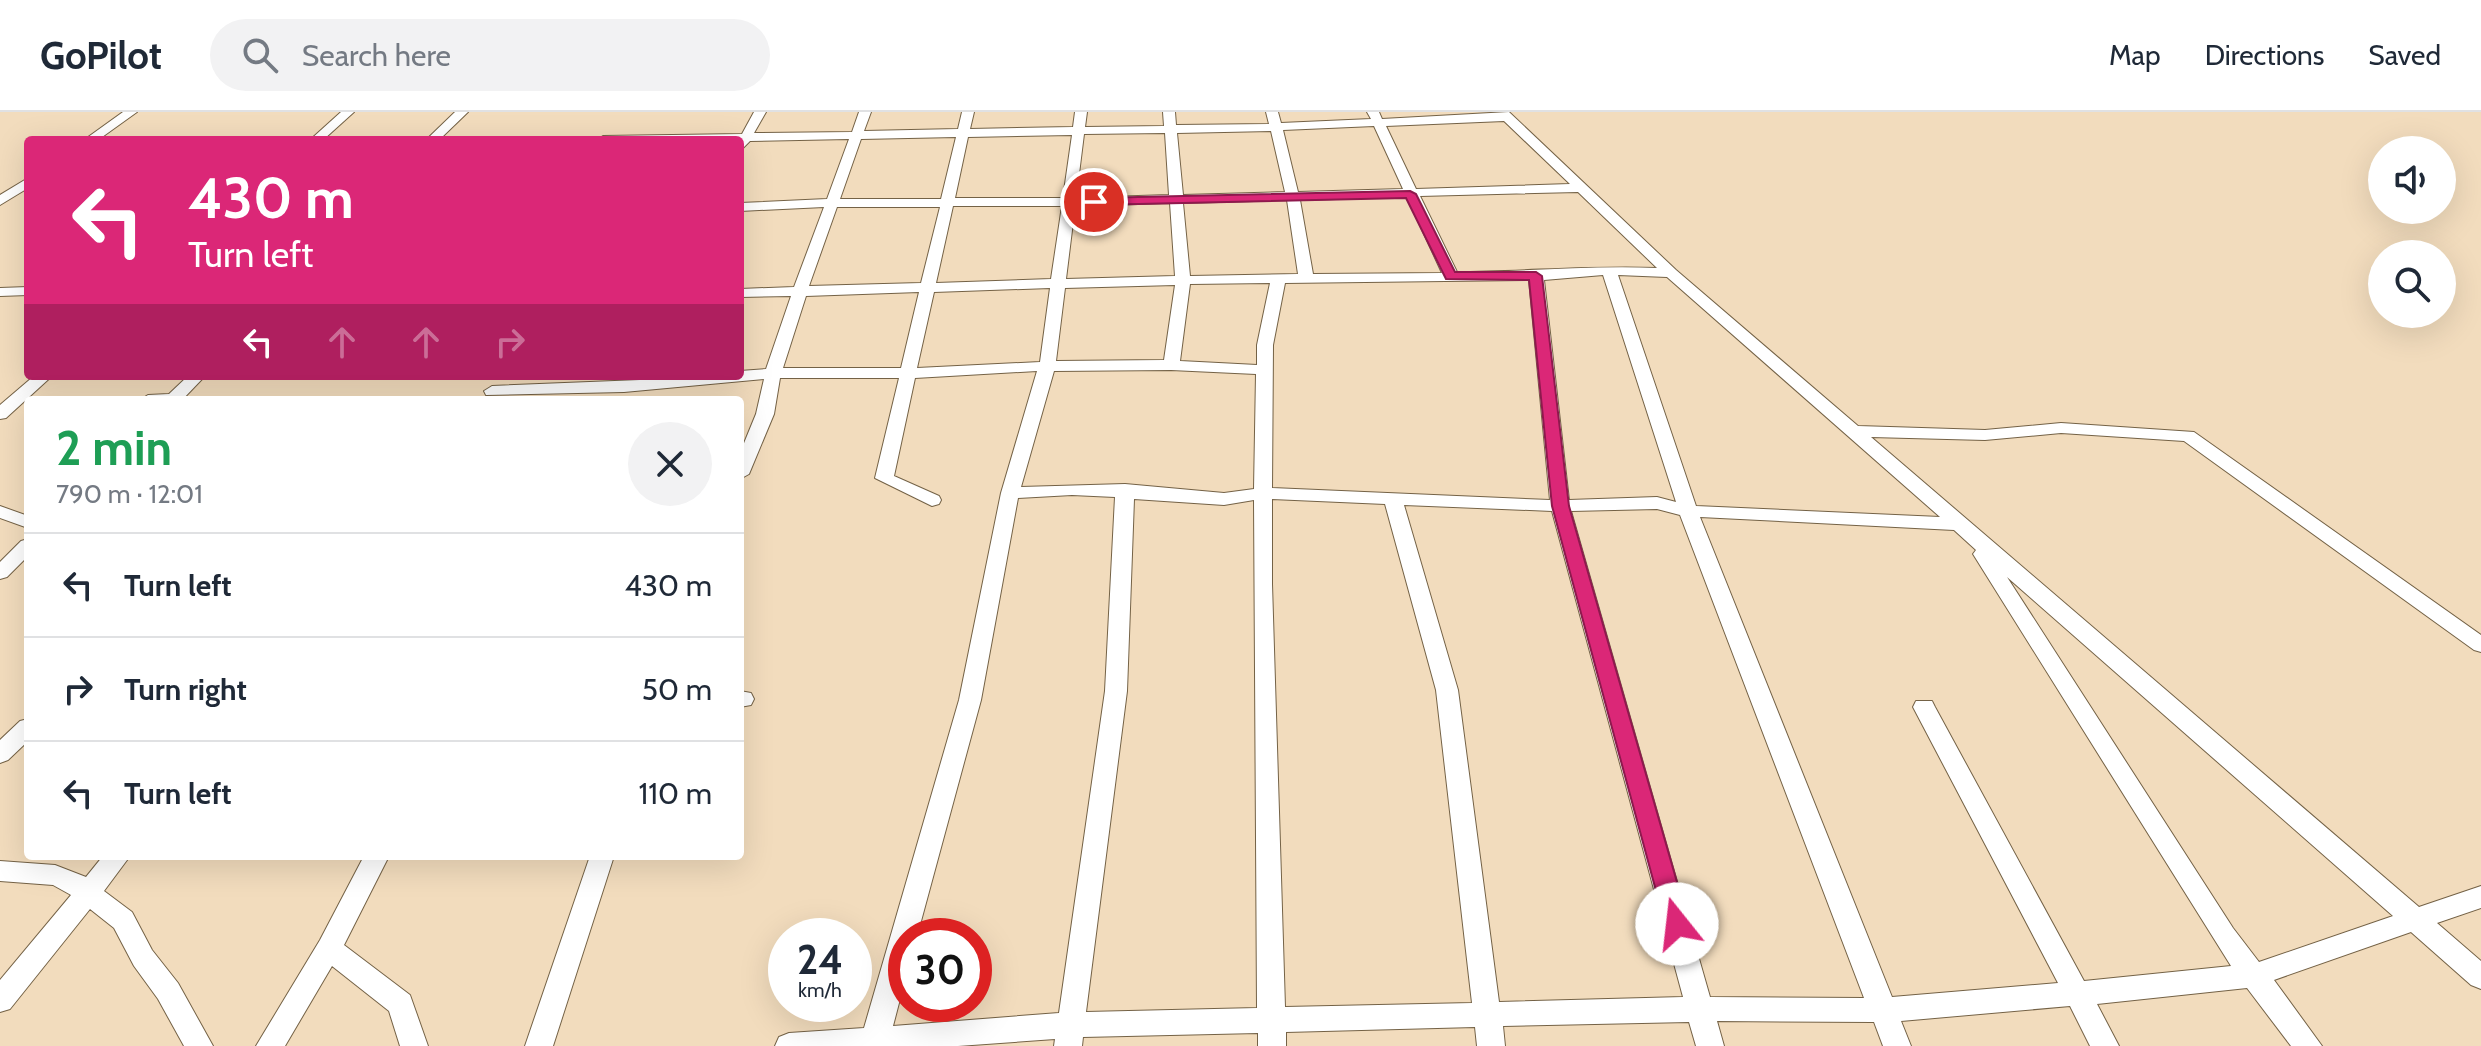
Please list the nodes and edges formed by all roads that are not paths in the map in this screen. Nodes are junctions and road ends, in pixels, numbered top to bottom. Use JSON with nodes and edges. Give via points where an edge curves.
{"nodes":[{"id":1,"x":131,"y":112,"type":"edge"},
{"id":2,"x":348,"y":112,"type":"edge"},
{"id":3,"x":462,"y":112,"type":"edge"},
{"id":4,"x":760,"y":112,"type":"edge"},
{"id":5,"x":865,"y":112,"type":"edge"},
{"id":6,"x":968,"y":112,"type":"edge"},
{"id":7,"x":1169,"y":112,"type":"edge"},
{"id":8,"x":1272,"y":112,"type":"edge"},
{"id":9,"x":1505,"y":114,"type":"edge"},
{"id":10,"x":1375,"y":118,"type":"edge"},
{"id":11,"x":1079,"y":121,"type":"edge"},
{"id":12,"x":1170,"y":127,"type":"junction"},
{"id":13,"x":1276,"y":127,"type":"junction"},
{"id":14,"x":964,"y":132,"type":"junction"},
{"id":15,"x":857,"y":135,"type":"junction"},
{"id":16,"x":96,"y":136,"type":"edge"},
{"id":17,"x":321,"y":136,"type":"edge"},
{"id":18,"x":436,"y":136,"type":"edge"},
{"id":19,"x":744,"y":139,"type":"edge"},
{"id":20,"x":744,"y":142,"type":"edge"},
{"id":21,"x":24,"y":185,"type":"edge"},
{"id":22,"x":1582,"y":188,"type":"junction"},
{"id":23,"x":1410,"y":194,"type":"junction"},
{"id":24,"x":1293,"y":197,"type":"junction"},
{"id":25,"x":1176,"y":200,"type":"junction"},
{"id":26,"x":0,"y":201,"type":"edge"},
{"id":27,"x":947,"y":202,"type":"junction"},
{"id":28,"x":1067,"y":202,"type":"junction"},
{"id":29,"x":833,"y":203,"type":"junction"},
{"id":30,"x":744,"y":207,"type":"edge"},
{"id":31,"x":1609,"y":270,"type":"junction"},
{"id":32,"x":1671,"y":273,"type":"junction"},
{"id":33,"x":1451,"y":276,"type":"junction"},
{"id":34,"x":1536,"y":276,"type":"junction"},
{"id":35,"x":1306,"y":279,"type":"junction"},
{"id":36,"x":1183,"y":280,"type":"junction"},
{"id":37,"x":1278,"y":281,"type":"junction"},
{"id":38,"x":1060,"y":284,"type":"junction"},
{"id":39,"x":926,"y":288,"type":"junction"},
{"id":40,"x":24,"y":291,"type":"edge"},
{"id":41,"x":800,"y":291,"type":"junction"},
{"id":42,"x":744,"y":293,"type":"edge"},
{"id":43,"x":3,"y":294,"type":"edge"},
{"id":44,"x":1171,"y":365,"type":"junction"},
{"id":45,"x":1047,"y":366,"type":"junction"},
{"id":46,"x":1265,"y":370,"type":"junction"},
{"id":47,"x":773,"y":373,"type":"junction"},
{"id":48,"x":909,"y":373,"type":"junction"},
{"id":49,"x":744,"y":376,"type":"edge"},
{"id":50,"x":39,"y":380,"type":"edge"},
{"id":51,"x":193,"y":380,"type":"edge"},
{"id":52,"x":703,"y":380,"type":"edge"},
{"id":53,"x":624,"y":388,"type":"edge"},
{"id":54,"x":492,"y":391,"type":"dead end"},
{"id":55,"x":177,"y":396,"type":"edge"},
{"id":56,"x":10,"y":406,"type":"edge"},
{"id":57,"x":1854,"y":431,"type":"junction"},
{"id":58,"x":744,"y":464,"type":"edge"},
{"id":59,"x":1125,"y":490,"type":"junction"},
{"id":60,"x":1010,"y":493,"type":"junction"},
{"id":61,"x":1264,"y":493,"type":"junction"},
{"id":62,"x":1393,"y":498,"type":"junction"},
{"id":63,"x":932,"y":500,"type":"dead end"},
{"id":64,"x":1560,"y":506,"type":"junction"},
{"id":65,"x":1688,"y":511,"type":"junction"},
{"id":66,"x":0,"y":512,"type":"edge"},
{"id":67,"x":24,"y":521,"type":"edge"},
{"id":68,"x":1964,"y":529,"type":"junction"},
{"id":69,"x":24,"y":549,"type":"edge"},
{"id":70,"x":0,"y":573,"type":"edge"},
{"id":71,"x":2481,"y":645,"type":"edge"},
{"id":72,"x":1924,"y":707,"type":"dead end"},
{"id":73,"x":24,"y":731,"type":"edge"},
{"id":74,"x":0,"y":754,"type":"edge"},
{"id":75,"x":115,"y":860,"type":"edge"},
{"id":76,"x":375,"y":860,"type":"edge"},
{"id":77,"x":601,"y":860,"type":"edge"},
{"id":78,"x":0,"y":871,"type":"edge"},
{"id":79,"x":89,"y":893,"type":"junction"},
{"id":80,"x":2481,"y":897,"type":"edge"},
{"id":81,"x":2415,"y":920,"type":"junction"},
{"id":82,"x":329,"y":948,"type":"junction"},
{"id":83,"x":2255,"y":975,"type":"junction"},
{"id":84,"x":2481,"y":977,"type":"edge"},
{"id":85,"x":2075,"y":994,"type":"junction"},
{"id":86,"x":0,"y":1000,"type":"edge"},
{"id":87,"x":1702,"y":1009,"type":"junction"},
{"id":88,"x":1881,"y":1010,"type":"junction"},
{"id":89,"x":1488,"y":1013,"type":"junction"},
{"id":90,"x":1272,"y":1033,"type":"edge"},
{"id":91,"x":1070,"y":1036,"type":"edge"},
{"id":92,"x":874,"y":1042,"type":"edge"},
{"id":93,"x":199,"y":1046,"type":"edge"},
{"id":94,"x":270,"y":1046,"type":"edge"},
{"id":95,"x":414,"y":1046,"type":"edge"},
{"id":96,"x":539,"y":1046,"type":"edge"},
{"id":97,"x":789,"y":1046,"type":"edge"},
{"id":98,"x":1491,"y":1046,"type":"edge"},
{"id":99,"x":1710,"y":1046,"type":"edge"},
{"id":100,"x":1897,"y":1046,"type":"edge"},
{"id":101,"x":2105,"y":1046,"type":"edge"},
{"id":102,"x":2308,"y":1046,"type":"edge"}],
"edges":[{"from":1,"to":16,"type":"street"},
{"from":2,"to":17,"type":"street"},
{"from":3,"to":18,"type":"street"},
{"from":4,"to":19,"type":"street"},
{"from":5,"to":15,"type":"street"},
{"from":6,"to":14,"type":"street"},
{"from":7,"to":12,"type":"street"},
{"from":8,"to":13,"type":"street"},
{"from":9,"to":10,"type":"street"},
{"from":9,"to":22,"type":"street"},
{"from":10,"to":13,"type":"street"},
{"from":10,"to":23,"type":"street"},
{"from":11,"to":12,"type":"street"},
{"from":11,"to":14,"type":"street"},
{"from":11,"to":28,"type":"street"},
{"from":12,"to":13,"type":"street"},
{"from":12,"to":25,"type":"street"},
{"from":13,"to":24,"type":"street"},
{"from":14,"to":15,"type":"street"},
{"from":14,"to":27,"type":"street"},
{"from":15,"to":20,"type":"street"},
{"from":15,"to":29,"type":"street"},
{"from":21,"to":26,"type":"street"},
{"from":22,"to":23,"type":"street"},
{"from":22,"to":32,"type":"street"},
{"from":23,"to":24,"type":"street"},
{"from":23,"to":33,"type":"street"},
{"from":24,"to":25,"type":"street"},
{"from":24,"to":35,"type":"street"},
{"from":25,"to":28,"type":"street"},
{"from":25,"to":36,"type":"street"},
{"from":27,"to":28,"type":"street"},
{"from":27,"to":29,"type":"street"},
{"from":27,"to":39,"type":"street"},
{"from":28,"to":38,"type":"street"},
{"from":29,"to":30,"type":"street"},
{"from":29,"to":41,"type":"street"},
{"from":31,"to":32,"type":"street"},
{"from":31,"to":34,"type":"street"},
{"from":31,"to":65,"type":"street"},
{"from":32,"to":57,"type":"street"},
{"from":33,"to":34,"type":"street"},
{"from":33,"to":35,"type":"street"},
{"from":34,"to":64,"type":"street"},
{"from":35,"to":37,"type":"street"},
{"from":36,"to":37,"type":"street"},
{"from":36,"to":38,"type":"street"},
{"from":36,"to":44,"type":"street"},
{"from":37,"to":46,"type":"street"},
{"from":38,"to":39,"type":"street"},
{"from":38,"to":45,"type":"street"},
{"from":39,"to":41,"type":"street"},
{"from":39,"to":48,"type":"street"},
{"from":40,"to":43,"type":"street"},
{"from":41,"to":42,"type":"street"},
{"from":41,"to":47,"type":"street"},
{"from":44,"to":45,"type":"street"},
{"from":44,"to":46,"type":"street"},
{"from":45,"to":48,"type":"street"},
{"from":45,"to":60,"type":"street"},
{"from":46,"to":61,"type":"street"},
{"from":47,"to":48,"type":"street"},
{"from":47,"to":49,"type":"street"},
{"from":47,"to":58,"type":"street","via":[[765,414]]},
{"from":48,"to":63,"type":"street","via":[[884,478]]},
{"from":50,"to":56,"type":"street"},
{"from":51,"to":55,"type":"street"},
{"from":52,"to":53,"type":"street"},
{"from":53,"to":54,"type":"street"},
{"from":57,"to":68,"type":"street"},
{"from":57,"to":71,"type":"street","via":[[1985,435],[2061,428],[2188,436]]},
{"from":59,"to":60,"type":"street"},
{"from":59,"to":61,"type":"street","via":[[1224,499]]},
{"from":59,"to":91,"type":"street","via":[[1116,691]]},
{"from":60,"to":92,"type":"street","via":[[970,700]]},
{"from":61,"to":62,"type":"street"},
{"from":61,"to":90,"type":"street"},
{"from":62,"to":64,"type":"street"},
{"from":62,"to":89,"type":"street","via":[[1447,690]]},
{"from":64,"to":65,"type":"street","via":[[1657,503]]},
{"from":64,"to":87,"type":"street"},
{"from":65,"to":68,"type":"street"},
{"from":65,"to":88,"type":"street"},
{"from":66,"to":67,"type":"street"},
{"from":68,"to":81,"type":"street"},
{"from":68,"to":83,"type":"street","via":[[2224,936]]},
{"from":69,"to":70,"type":"street"},
{"from":72,"to":85,"type":"street"},
{"from":73,"to":74,"type":"street"},
{"from":75,"to":79,"type":"street"},
{"from":76,"to":82,"type":"street"},
{"from":77,"to":96,"type":"street"},
{"from":78,"to":79,"type":"street","via":[[55,875]]},
{"from":79,"to":86,"type":"street"},
{"from":79,"to":93,"type":"street","via":[[123,920]]},
{"from":80,"to":81,"type":"street"},
{"from":81,"to":83,"type":"street"},
{"from":81,"to":84,"type":"street"},
{"from":82,"to":94,"type":"street"},
{"from":82,"to":95,"type":"street","via":[[400,1004]]},
{"from":83,"to":85,"type":"street"},
{"from":83,"to":102,"type":"street"},
{"from":85,"to":88,"type":"street"},
{"from":85,"to":101,"type":"street"},
{"from":87,"to":88,"type":"street"},
{"from":87,"to":89,"type":"street"},
{"from":87,"to":99,"type":"street"},
{"from":88,"to":100,"type":"street"},
{"from":89,"to":90,"type":"street"},
{"from":89,"to":98,"type":"street"},
{"from":90,"to":91,"type":"street"},
{"from":91,"to":92,"type":"street"},
{"from":92,"to":97,"type":"street"}]}
